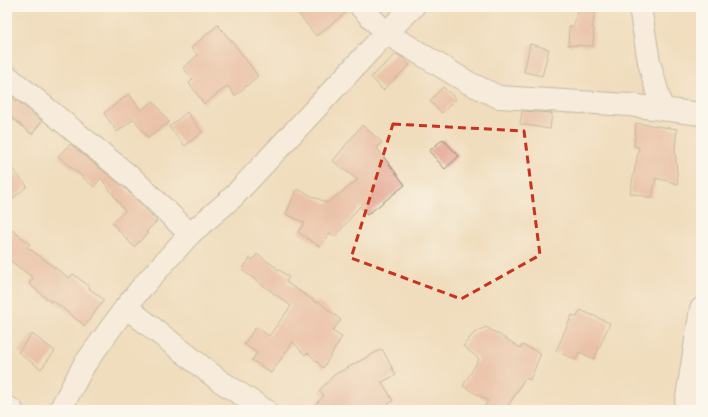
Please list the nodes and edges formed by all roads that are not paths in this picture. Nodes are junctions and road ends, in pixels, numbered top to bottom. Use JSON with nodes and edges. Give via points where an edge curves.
{"nodes":[{"id":1,"x":361,"y":7,"type":"edge"},
{"id":2,"x":413,"y":7,"type":"edge"},
{"id":3,"x":640,"y":7,"type":"edge"},
{"id":4,"x":386,"y":32,"type":"junction"},
{"id":5,"x":7,"y":76,"type":"edge"},
{"id":6,"x":662,"y":108,"type":"junction"},
{"id":7,"x":701,"y":114,"type":"edge"},
{"id":8,"x":190,"y":234,"type":"junction"},
{"id":9,"x":126,"y":307,"type":"junction"},
{"id":10,"x":701,"y":309,"type":"edge"},
{"id":11,"x":7,"y":407,"type":"edge"},
{"id":12,"x":12,"y":410,"type":"edge"},
{"id":13,"x":60,"y":410,"type":"edge"},
{"id":14,"x":265,"y":410,"type":"edge"},
{"id":15,"x":685,"y":410,"type":"edge"}],
"edges":[{"from":1,"to":4,"type":"street"},
{"from":2,"to":4,"type":"street"},
{"from":3,"to":6,"type":"street","via":[[649,62]]},
{"from":4,"to":6,"type":"street","via":[[469,83],[499,97]]},
{"from":4,"to":8,"type":"street","via":[[233,197]]},
{"from":5,"to":8,"type":"street","via":[[133,179]]},
{"from":6,"to":7,"type":"street"},
{"from":8,"to":9,"type":"street"},
{"from":9,"to":13,"type":"street","via":[[84,365]]},
{"from":9,"to":14,"type":"street","via":[[220,382]]},
{"from":10,"to":15,"type":"street"},
{"from":11,"to":12,"type":"street"}]}
